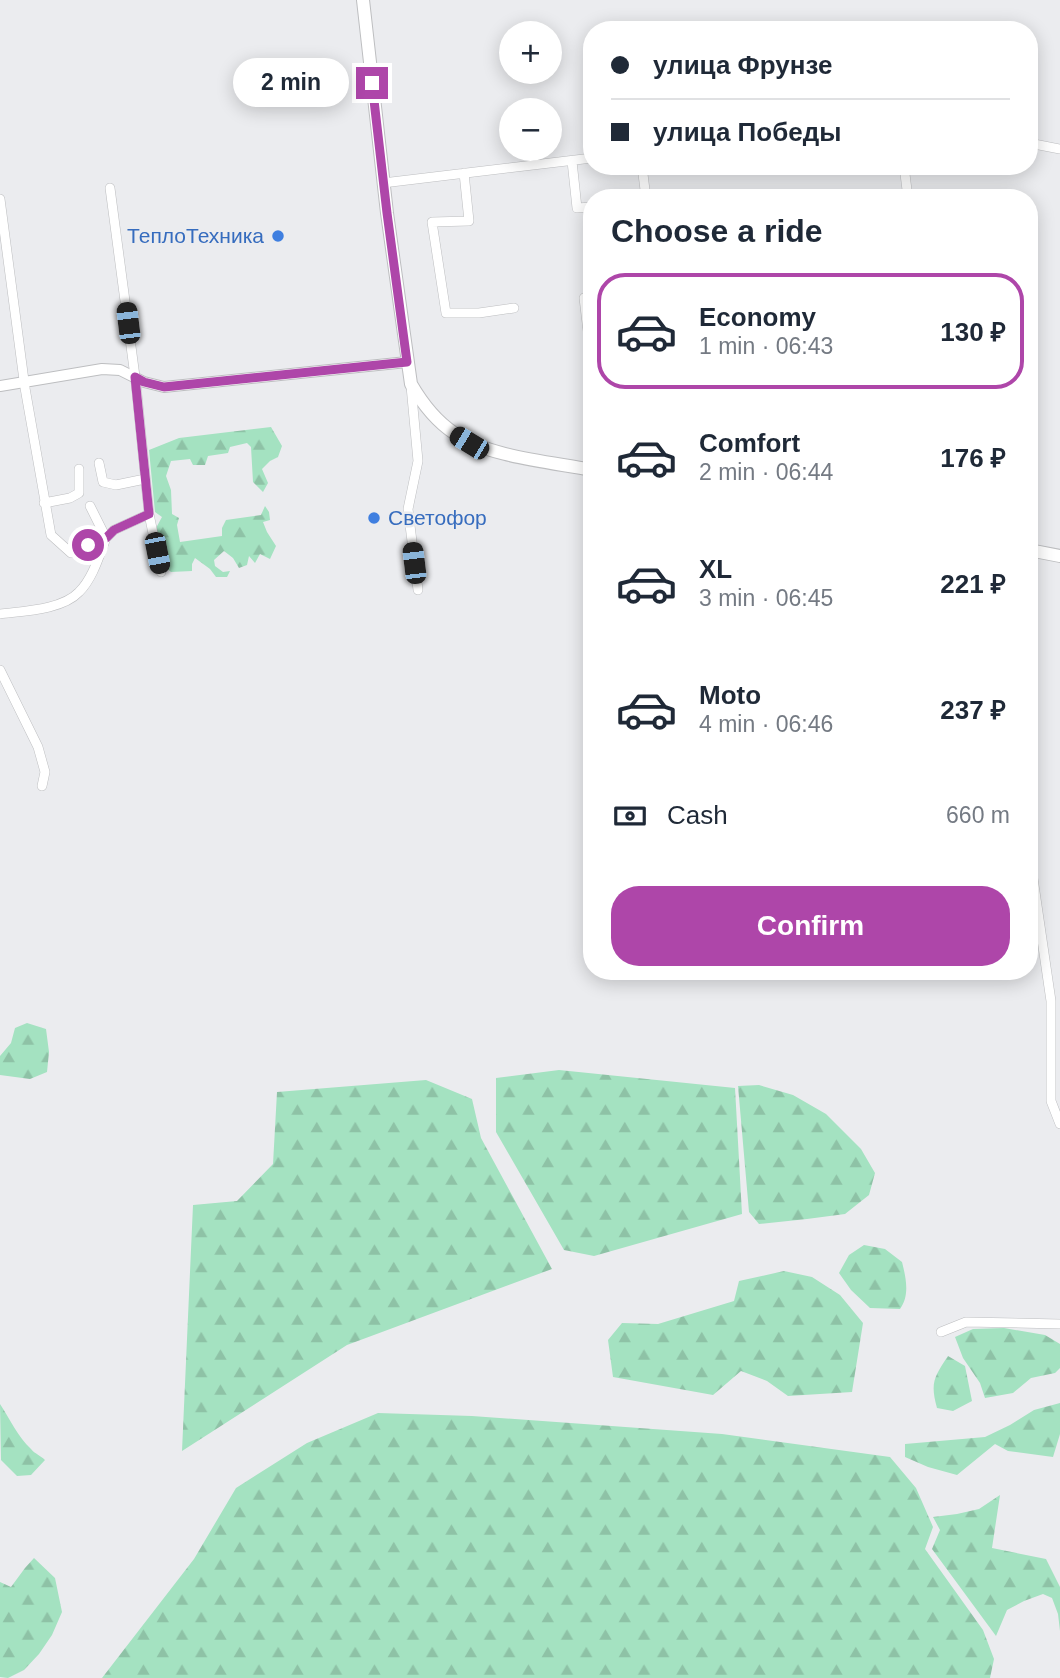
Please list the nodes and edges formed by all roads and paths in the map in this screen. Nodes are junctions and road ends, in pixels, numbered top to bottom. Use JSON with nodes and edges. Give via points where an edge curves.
{"nodes":[{"id":1,"x":363,"y":0,"type":"edge"},
{"id":2,"x":1038,"y":145,"type":"edge"},
{"id":3,"x":1060,"y":149,"type":"edge"},
{"id":4,"x":583,"y":159,"type":"edge"},
{"id":5,"x":572,"y":161,"type":"junction"},
{"id":6,"x":464,"y":173,"type":"junction"},
{"id":7,"x":383,"y":183,"type":"junction"},
{"id":8,"x":110,"y":188,"type":"dead end"},
{"id":9,"x":0,"y":199,"type":"edge"},
{"id":10,"x":583,"y":208,"type":"edge"},
{"id":11,"x":514,"y":308,"type":"dead end"},
{"id":12,"x":407,"y":362,"type":"junction"},
{"id":13,"x":135,"y":377,"type":"junction"},
{"id":14,"x":25,"y":382,"type":"junction"},
{"id":15,"x":411,"y":384,"type":"junction"},
{"id":16,"x":0,"y":386,"type":"edge"},
{"id":17,"x":99,"y":463,"type":"dead end"},
{"id":18,"x":79,"y":468,"type":"dead end"},
{"id":19,"x":583,"y":468,"type":"edge"},
{"id":20,"x":145,"y":479,"type":"junction"},
{"id":21,"x":44,"y":503,"type":"junction"},
{"id":22,"x":90,"y":506,"type":"dead end"},
{"id":23,"x":149,"y":514,"type":"junction"},
{"id":24,"x":106,"y":538,"type":"junction"},
{"id":25,"x":1038,"y":552,"type":"edge"},
{"id":26,"x":1060,"y":556,"type":"edge"},
{"id":27,"x":161,"y":572,"type":"dead end"},
{"id":28,"x":418,"y":590,"type":"dead end"},
{"id":29,"x":0,"y":614,"type":"edge"},
{"id":30,"x":0,"y":670,"type":"edge"},
{"id":31,"x":42,"y":786,"type":"dead end"},
{"id":32,"x":1038,"y":912,"type":"edge"},
{"id":33,"x":1060,"y":1124,"type":"edge"},
{"id":34,"x":1060,"y":1324,"type":"edge"},
{"id":35,"x":942,"y":1332,"type":"dead end"}],
"edges":[{"from":1,"to":7,"type":"main road"},
{"from":2,"to":3,"type":"street"},
{"from":4,"to":5,"type":"street"},
{"from":5,"to":6,"type":"street"},
{"from":5,"to":10,"type":"street","via":[[577,208]]},
{"from":6,"to":7,"type":"street"},
{"from":6,"to":11,"type":"street","via":[[469,221],[432,222],[446,313]]},
{"from":7,"to":12,"type":"main road"},
{"from":8,"to":13,"type":"street"},
{"from":9,"to":14,"type":"street"},
{"from":12,"to":13,"type":"street","via":[[164,387]]},
{"from":12,"to":15,"type":"main road"},
{"from":13,"to":14,"type":"street","via":[[102,369]]},
{"from":13,"to":20,"type":"street"},
{"from":14,"to":16,"type":"street"},
{"from":14,"to":21,"type":"street"},
{"from":15,"to":19,"type":"main road","via":[[435,417],[469,443]]},
{"from":15,"to":28,"type":"street","via":[[418,461],[408,509]]},
{"from":17,"to":20,"type":"street","via":[[103,482],[116,485]]},
{"from":18,"to":21,"type":"street","via":[[79,493]]},
{"from":20,"to":23,"type":"street"},
{"from":21,"to":24,"type":"street","via":[[51,535],[71,553]]},
{"from":22,"to":24,"type":"street"},
{"from":23,"to":24,"type":"street"},
{"from":23,"to":27,"type":"street"},
{"from":24,"to":29,"type":"street","via":[[95,569],[79,593],[59,605]]},
{"from":25,"to":26,"type":"main road"},
{"from":30,"to":31,"type":"street","via":[[38,747],[45,772]]},
{"from":32,"to":33,"type":"street","via":[[1051,1001],[1051,1101]]},
{"from":34,"to":35,"type":"street","via":[[966,1322]]}]}
